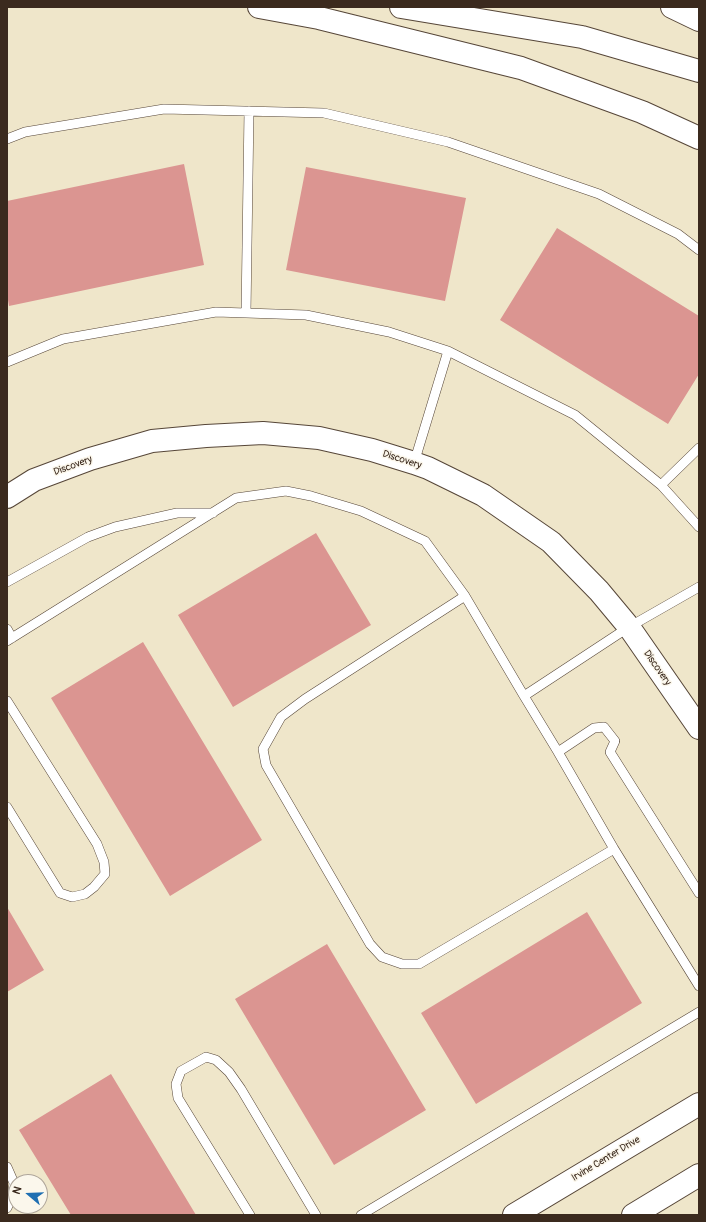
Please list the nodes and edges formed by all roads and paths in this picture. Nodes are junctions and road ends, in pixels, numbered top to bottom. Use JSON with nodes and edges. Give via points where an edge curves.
{"nodes":[{"id":1,"x":259,"y":7,"type":"edge"},
{"id":2,"x":401,"y":7,"type":"edge"},
{"id":3,"x":672,"y":7,"type":"edge"},
{"id":4,"x":699,"y":20,"type":"edge"},
{"id":5,"x":699,"y":71,"type":"edge"},
{"id":6,"x":249,"y":111,"type":"junction"},
{"id":7,"x":699,"y":138,"type":"edge"},
{"id":8,"x":7,"y":139,"type":"edge"},
{"id":9,"x":699,"y":250,"type":"edge"},
{"id":10,"x":246,"y":312,"type":"junction"},
{"id":11,"x":448,"y":351,"type":"junction"},
{"id":12,"x":7,"y":362,"type":"edge"},
{"id":13,"x":699,"y":448,"type":"edge"},
{"id":14,"x":414,"y":463,"type":"junction"},
{"id":15,"x":661,"y":485,"type":"junction"},
{"id":16,"x":7,"y":497,"type":"edge"},
{"id":17,"x":213,"y":513,"type":"junction"},
{"id":18,"x":699,"y":527,"type":"edge"},
{"id":19,"x":7,"y":582,"type":"edge"},
{"id":20,"x":699,"y":587,"type":"edge"},
{"id":21,"x":466,"y":596,"type":"junction"},
{"id":22,"x":629,"y":627,"type":"junction"},
{"id":23,"x":7,"y":629,"type":"edge"},
{"id":24,"x":9,"y":640,"type":"edge"},
{"id":25,"x":524,"y":696,"type":"junction"},
{"id":26,"x":7,"y":701,"type":"edge"},
{"id":27,"x":699,"y":728,"type":"edge"},
{"id":28,"x":558,"y":752,"type":"junction"},
{"id":29,"x":7,"y":807,"type":"edge"},
{"id":30,"x":614,"y":849,"type":"junction"},
{"id":31,"x":699,"y":893,"type":"edge"},
{"id":32,"x":699,"y":986,"type":"edge"},
{"id":33,"x":699,"y":1012,"type":"edge"},
{"id":34,"x":699,"y":1104,"type":"edge"},
{"id":35,"x":7,"y":1167,"type":"edge"},
{"id":36,"x":699,"y":1175,"type":"edge"},
{"id":37,"x":7,"y":1208,"type":"edge"},
{"id":38,"x":250,"y":1215,"type":"edge"},
{"id":39,"x":316,"y":1215,"type":"edge"},
{"id":40,"x":362,"y":1215,"type":"edge"},
{"id":41,"x":514,"y":1215,"type":"edge"},
{"id":42,"x":633,"y":1215,"type":"edge"}],
"edges":[{"from":1,"to":7,"type":"main road","via":[[319,18],[521,68],[642,112]]},
{"from":2,"to":5,"type":"main road","via":[[582,37]]},
{"from":3,"to":4,"type":"main road"},
{"from":6,"to":8,"type":"lane","via":[[164,109],[25,132]]},
{"from":6,"to":9,"type":"lane","via":[[324,113],[448,142],[599,194],[678,234]]},
{"from":6,"to":10,"type":"lane"},
{"from":10,"to":11,"type":"lane","via":[[306,316],[389,332]]},
{"from":10,"to":12,"type":"lane","via":[[216,312],[63,339]]},
{"from":11,"to":14,"type":"lane"},
{"from":11,"to":15,"type":"lane","via":[[575,415]]},
{"from":13,"to":15,"type":"lane"},
{"from":14,"to":16,"type":"main road","name":"Discovery","via":[[319,438],[263,433],[206,436],[152,441],[90,459],[34,480]]},
{"from":14,"to":22,"type":"main road","name":"Discovery","via":[[483,495],[552,542]]},
{"from":15,"to":18,"type":"lane"},
{"from":17,"to":19,"type":"lane","via":[[177,513],[115,527],[88,537]]},
{"from":17,"to":21,"type":"lane","via":[[236,498],[286,491],[361,512],[425,541]]},
{"from":17,"to":24,"type":"lane"},
{"from":20,"to":22,"type":"lane"},
{"from":21,"to":25,"type":"lane"},
{"from":21,"to":30,"type":"lane","via":[[299,703],[281,717],[263,749],[266,765],[370,944],[382,958],[402,964],[419,964]]},
{"from":22,"to":25,"type":"lane"},
{"from":22,"to":27,"type":"main road","name":"Discovery"},
{"from":23,"to":24,"type":"lane"},
{"from":25,"to":28,"type":"lane"},
{"from":26,"to":29,"type":"lane","via":[[97,844],[104,862],[104,874],[85,894],[72,898],[60,893]]},
{"from":28,"to":30,"type":"lane"},
{"from":28,"to":31,"type":"lane","via":[[594,728],[604,727],[615,741],[610,752]]},
{"from":30,"to":32,"type":"lane"},
{"from":33,"to":40,"type":"lane"},
{"from":34,"to":41,"type":"main road","name":"Irvine Center Drive"},
{"from":35,"to":37,"type":"lane","via":[[14,1182]]},
{"from":36,"to":42,"type":"main road"},
{"from":38,"to":39,"type":"lane","via":[[178,1098],[176,1084],[181,1071],[206,1057],[216,1060],[229,1072]]}]}
